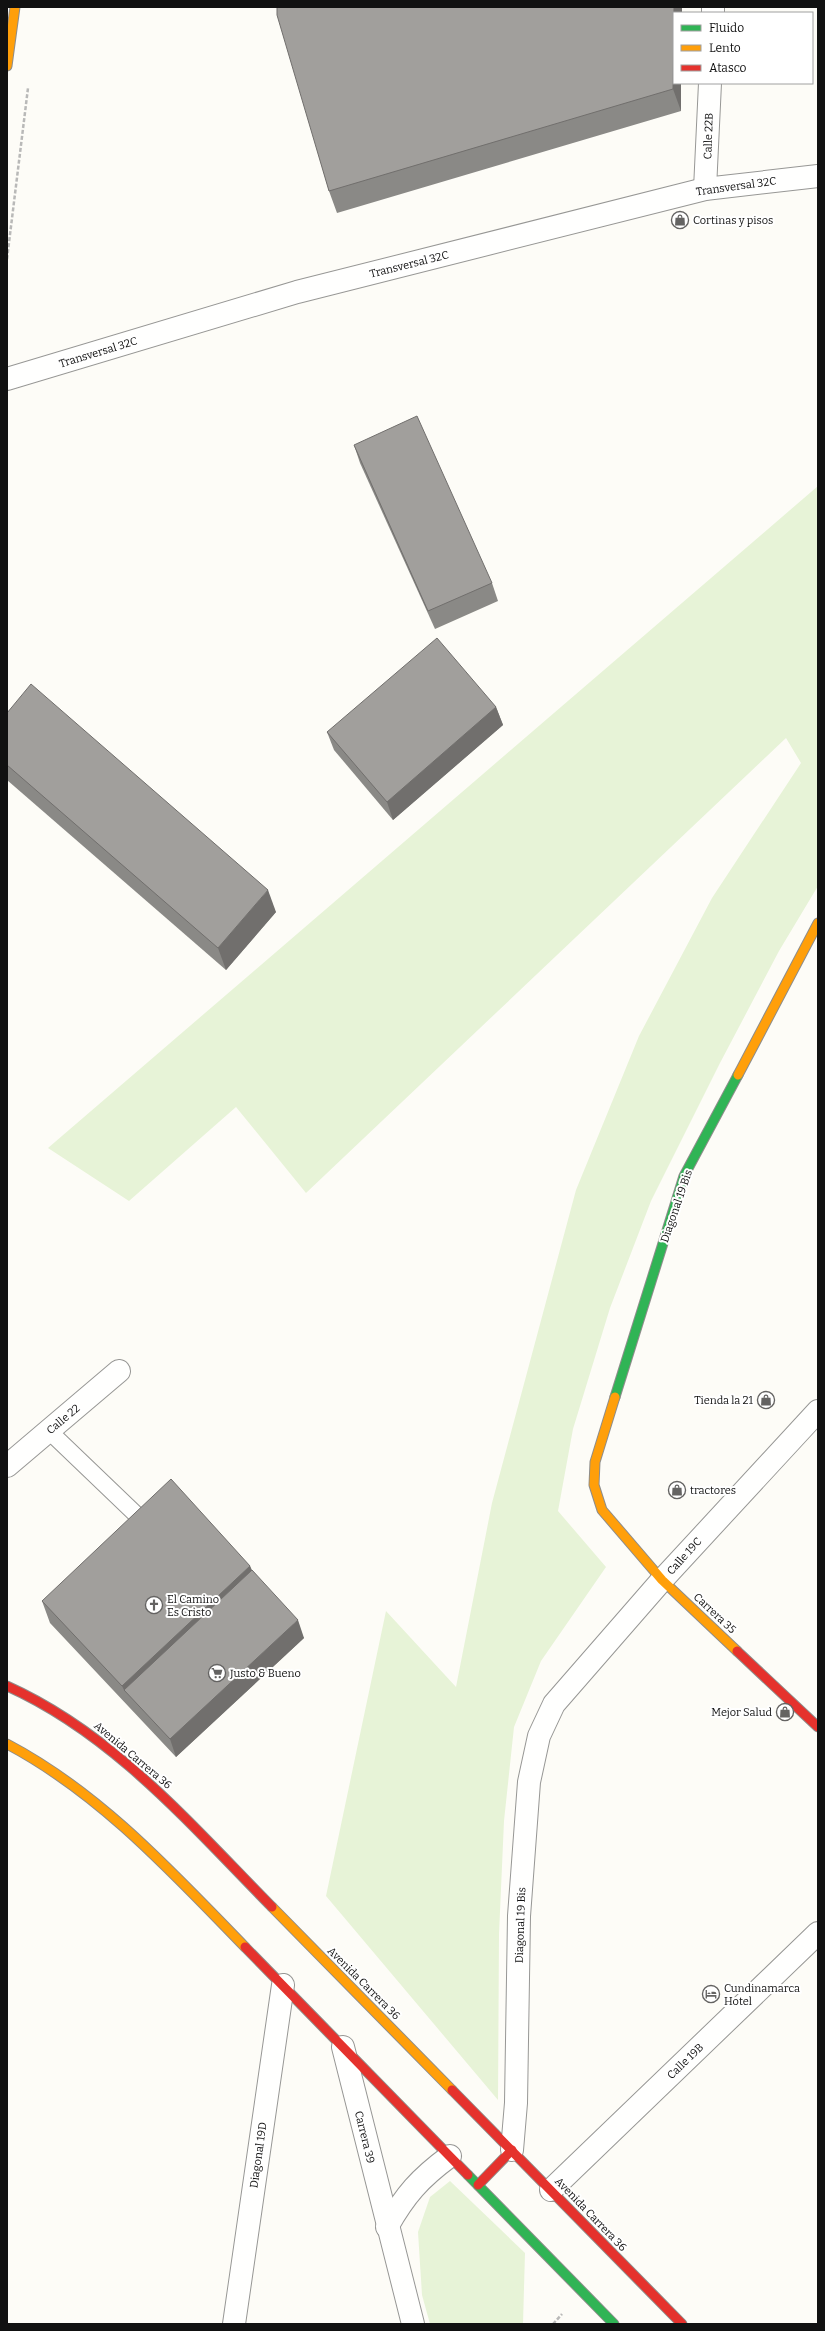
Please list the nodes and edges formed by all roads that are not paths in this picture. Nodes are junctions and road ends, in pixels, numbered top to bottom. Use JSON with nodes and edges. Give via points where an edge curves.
{"nodes":[{"id":1,"x":15,"y":7,"type":"edge"},
{"id":2,"x":7,"y":66,"type":"edge"},
{"id":3,"x":710,"y":84,"type":"edge"},
{"id":4,"x":818,"y":176,"type":"edge"},
{"id":5,"x":706,"y":189,"type":"junction"},
{"id":6,"x":7,"y":379,"type":"edge"},
{"id":7,"x":818,"y":922,"type":"edge"},
{"id":8,"x":119,"y":1371,"type":"dead end"},
{"id":9,"x":818,"y":1411,"type":"edge"},
{"id":10,"x":49,"y":1431,"type":"junction"},
{"id":11,"x":7,"y":1466,"type":"edge"},
{"id":12,"x":602,"y":1510,"type":"joint"},
{"id":13,"x":144,"y":1523,"type":"edge"},
{"id":14,"x":662,"y":1580,"type":"junction"},
{"id":15,"x":7,"y":1686,"type":"edge"},
{"id":16,"x":554,"y":1704,"type":"joint"},
{"id":17,"x":818,"y":1727,"type":"edge"},
{"id":18,"x":7,"y":1744,"type":"edge"},
{"id":19,"x":818,"y":1932,"type":"edge"},
{"id":20,"x":283,"y":1985,"type":"junction"},
{"id":21,"x":343,"y":2047,"type":"junction"},
{"id":22,"x":512,"y":2150,"type":"junction"},
{"id":23,"x":450,"y":2156,"type":"junction"},
{"id":24,"x":478,"y":2185,"type":"junction"},
{"id":25,"x":551,"y":2190,"type":"junction"},
{"id":26,"x":387,"y":2228,"type":"junction"},
{"id":27,"x":234,"y":2324,"type":"edge"},
{"id":28,"x":413,"y":2324,"type":"edge"},
{"id":29,"x":614,"y":2324,"type":"edge"},
{"id":30,"x":682,"y":2324,"type":"edge"}],
"edges":[{"from":1,"to":2,"type":"main road"},
{"from":3,"to":5,"type":"street","name":"Calle 22B"},
{"from":4,"to":5,"type":"street","name":"Transversal 32C"},
{"from":5,"to":6,"type":"street","name":"Transversal 32C","via":[[297,292]]},
{"from":7,"to":12,"type":"main road","name":"Diagonal 19 Bis","via":[[684,1176],[594,1462],[594,1485]]},
{"from":8,"to":10,"type":"street","name":"Calle 22"},
{"from":9,"to":14,"type":"street","name":"Calle 19C"},
{"from":10,"to":11,"type":"street","name":"Calle 22"},
{"from":10,"to":13,"type":"lane"},
{"from":12,"to":14,"type":"main road","name":"Carrera 35"},
{"from":14,"to":16,"type":"street","name":"Calle 19C"},
{"from":14,"to":17,"type":"main road","name":"Carrera 35"},
{"from":15,"to":22,"type":"main road","name":"Avenida Carrera 36","via":[[75,1723],[111,1750],[156,1790]]},
{"from":16,"to":22,"type":"street","name":"Diagonal 19 Bis","via":[[539,1736],[529,1782],[519,1916],[516,2103]]},
{"from":18,"to":20,"type":"main road","via":[[73,1784],[167,1867]]},
{"from":19,"to":25,"type":"street","name":"Calle 19B"},
{"from":20,"to":21,"type":"main road"},
{"from":20,"to":27,"type":"street","name":"Diagonal 19D"},
{"from":21,"to":23,"type":"main road"},
{"from":21,"to":26,"type":"street","name":"Carrera 39"},
{"from":22,"to":24,"type":"main road"},
{"from":22,"to":25,"type":"main road","name":"Avenida Carrera 36"},
{"from":23,"to":24,"type":"main road"},
{"from":23,"to":26,"type":"street","via":[[417,2182],[405,2196]]},
{"from":24,"to":29,"type":"main road"},
{"from":25,"to":30,"type":"main road","name":"Avenida Carrera 36"},
{"from":26,"to":28,"type":"street","name":"Carrera 39"}]}
